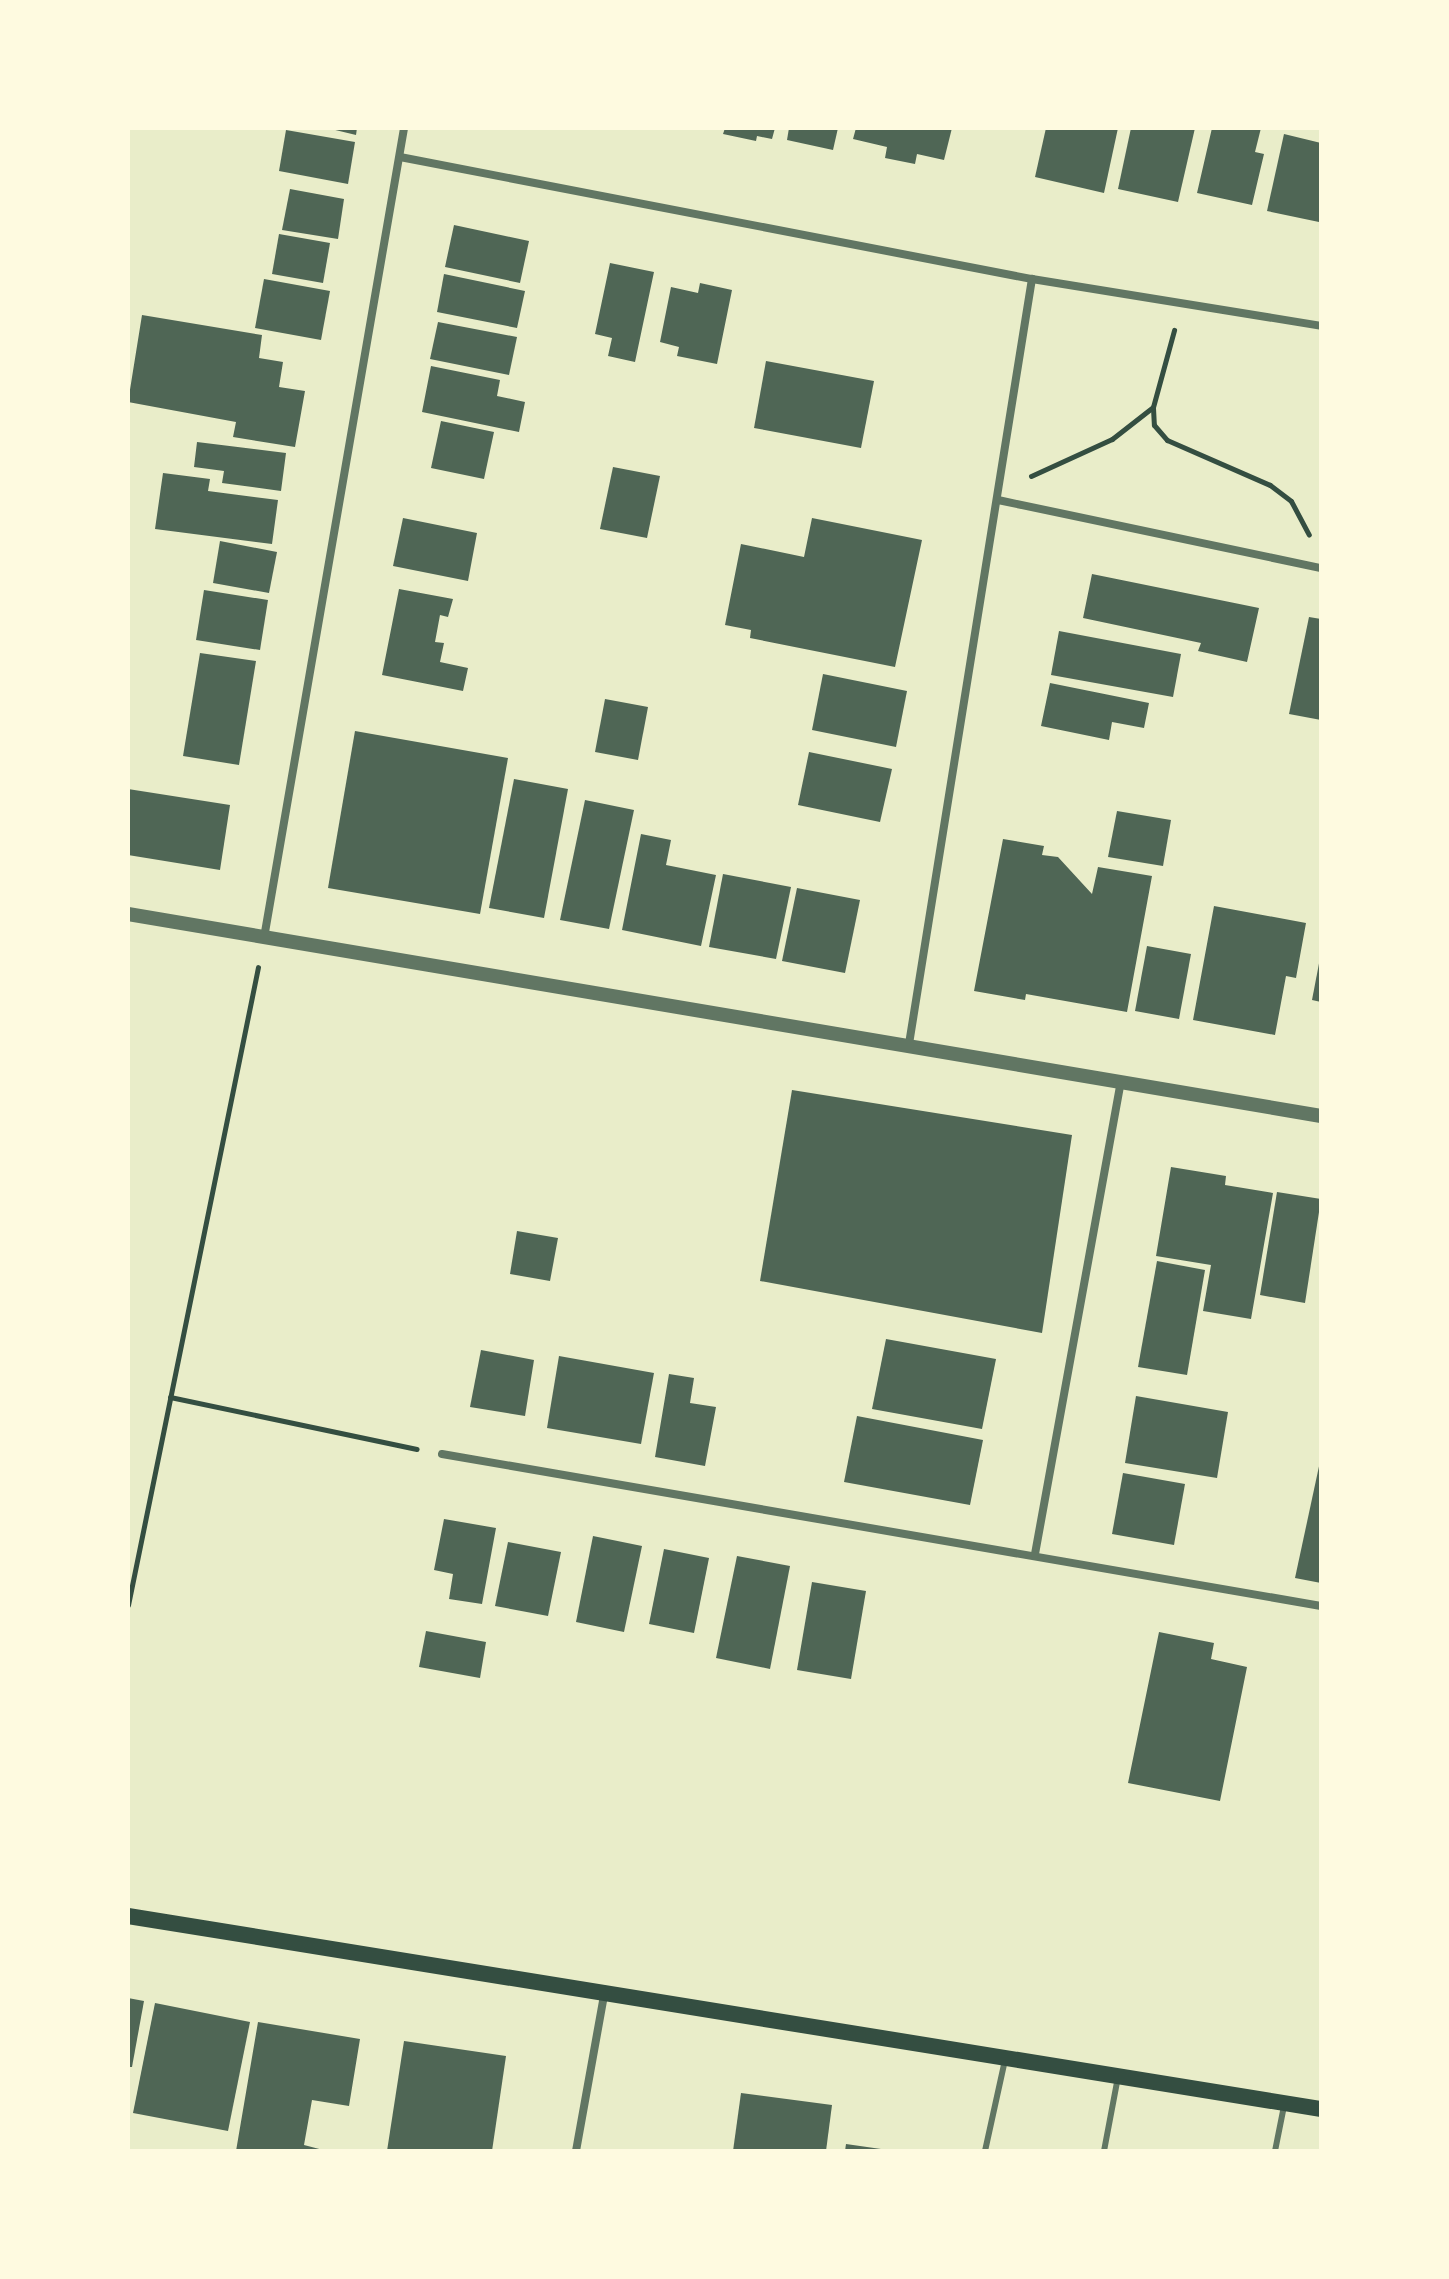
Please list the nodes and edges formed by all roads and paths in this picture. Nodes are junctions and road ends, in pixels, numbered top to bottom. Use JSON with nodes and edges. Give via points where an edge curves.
{"nodes":[{"id":1,"x":404,"y":128,"type":"edge"},
{"id":2,"x":400,"y":157,"type":"junction"},
{"id":3,"x":1032,"y":279,"type":"junction"},
{"id":4,"x":1186,"y":304,"type":"junction"},
{"id":5,"x":1321,"y":326,"type":"edge"},
{"id":6,"x":1153,"y":407,"type":"junction"},
{"id":7,"x":998,"y":500,"type":"junction"},
{"id":8,"x":1315,"y":549,"type":"dead end"},
{"id":9,"x":1321,"y":568,"type":"edge"},
{"id":10,"x":128,"y":914,"type":"edge"},
{"id":11,"x":264,"y":938,"type":"junction"},
{"id":12,"x":909,"y":1044,"type":"junction"},
{"id":13,"x":1122,"y":1080,"type":"junction"},
{"id":14,"x":1321,"y":1116,"type":"edge"},
{"id":15,"x":170,"y":1397,"type":"junction"},
{"id":16,"x":442,"y":1454,"type":"joint"},
{"id":17,"x":1035,"y":1554,"type":"junction"},
{"id":18,"x":128,"y":1605,"type":"edge"},
{"id":19,"x":1321,"y":1606,"type":"edge"},
{"id":20,"x":128,"y":1916,"type":"edge"},
{"id":21,"x":605,"y":1989,"type":"junction"},
{"id":22,"x":1005,"y":2060,"type":"junction"},
{"id":23,"x":1118,"y":2077,"type":"junction"},
{"id":24,"x":1285,"y":2103,"type":"junction"},
{"id":25,"x":1321,"y":2109,"type":"edge"},
{"id":26,"x":576,"y":2151,"type":"edge"},
{"id":27,"x":985,"y":2151,"type":"edge"},
{"id":28,"x":1104,"y":2151,"type":"edge"},
{"id":29,"x":1275,"y":2151,"type":"edge"}],
"edges":[{"from":1,"to":2,"type":"street"},
{"from":2,"to":3,"type":"street"},
{"from":2,"to":11,"type":"street"},
{"from":3,"to":4,"type":"street"},
{"from":3,"to":7,"type":"street"},
{"from":4,"to":5,"type":"street"},
{"from":4,"to":6,"type":"path","via":[[1166,348]]},
{"from":6,"to":7,"type":"path","via":[[1112,439],[1036,473]]},
{"from":6,"to":8,"type":"path","via":[[1154,425],[1167,440],[1270,485],[1291,501]]},
{"from":7,"to":9,"type":"street"},
{"from":7,"to":12,"type":"street"},
{"from":10,"to":11,"type":"street"},
{"from":11,"to":12,"type":"street"},
{"from":11,"to":15,"type":"path"},
{"from":12,"to":13,"type":"street"},
{"from":13,"to":14,"type":"street"},
{"from":13,"to":17,"type":"street"},
{"from":15,"to":16,"type":"path"},
{"from":15,"to":18,"type":"path"},
{"from":16,"to":17,"type":"street"},
{"from":17,"to":19,"type":"street"},
{"from":20,"to":21,"type":"main road"},
{"from":21,"to":22,"type":"main road"},
{"from":21,"to":26,"type":"street"},
{"from":22,"to":23,"type":"main road"},
{"from":22,"to":27,"type":"lane"},
{"from":23,"to":24,"type":"main road"},
{"from":23,"to":28,"type":"lane"},
{"from":24,"to":25,"type":"main road"},
{"from":24,"to":29,"type":"lane"}]}
